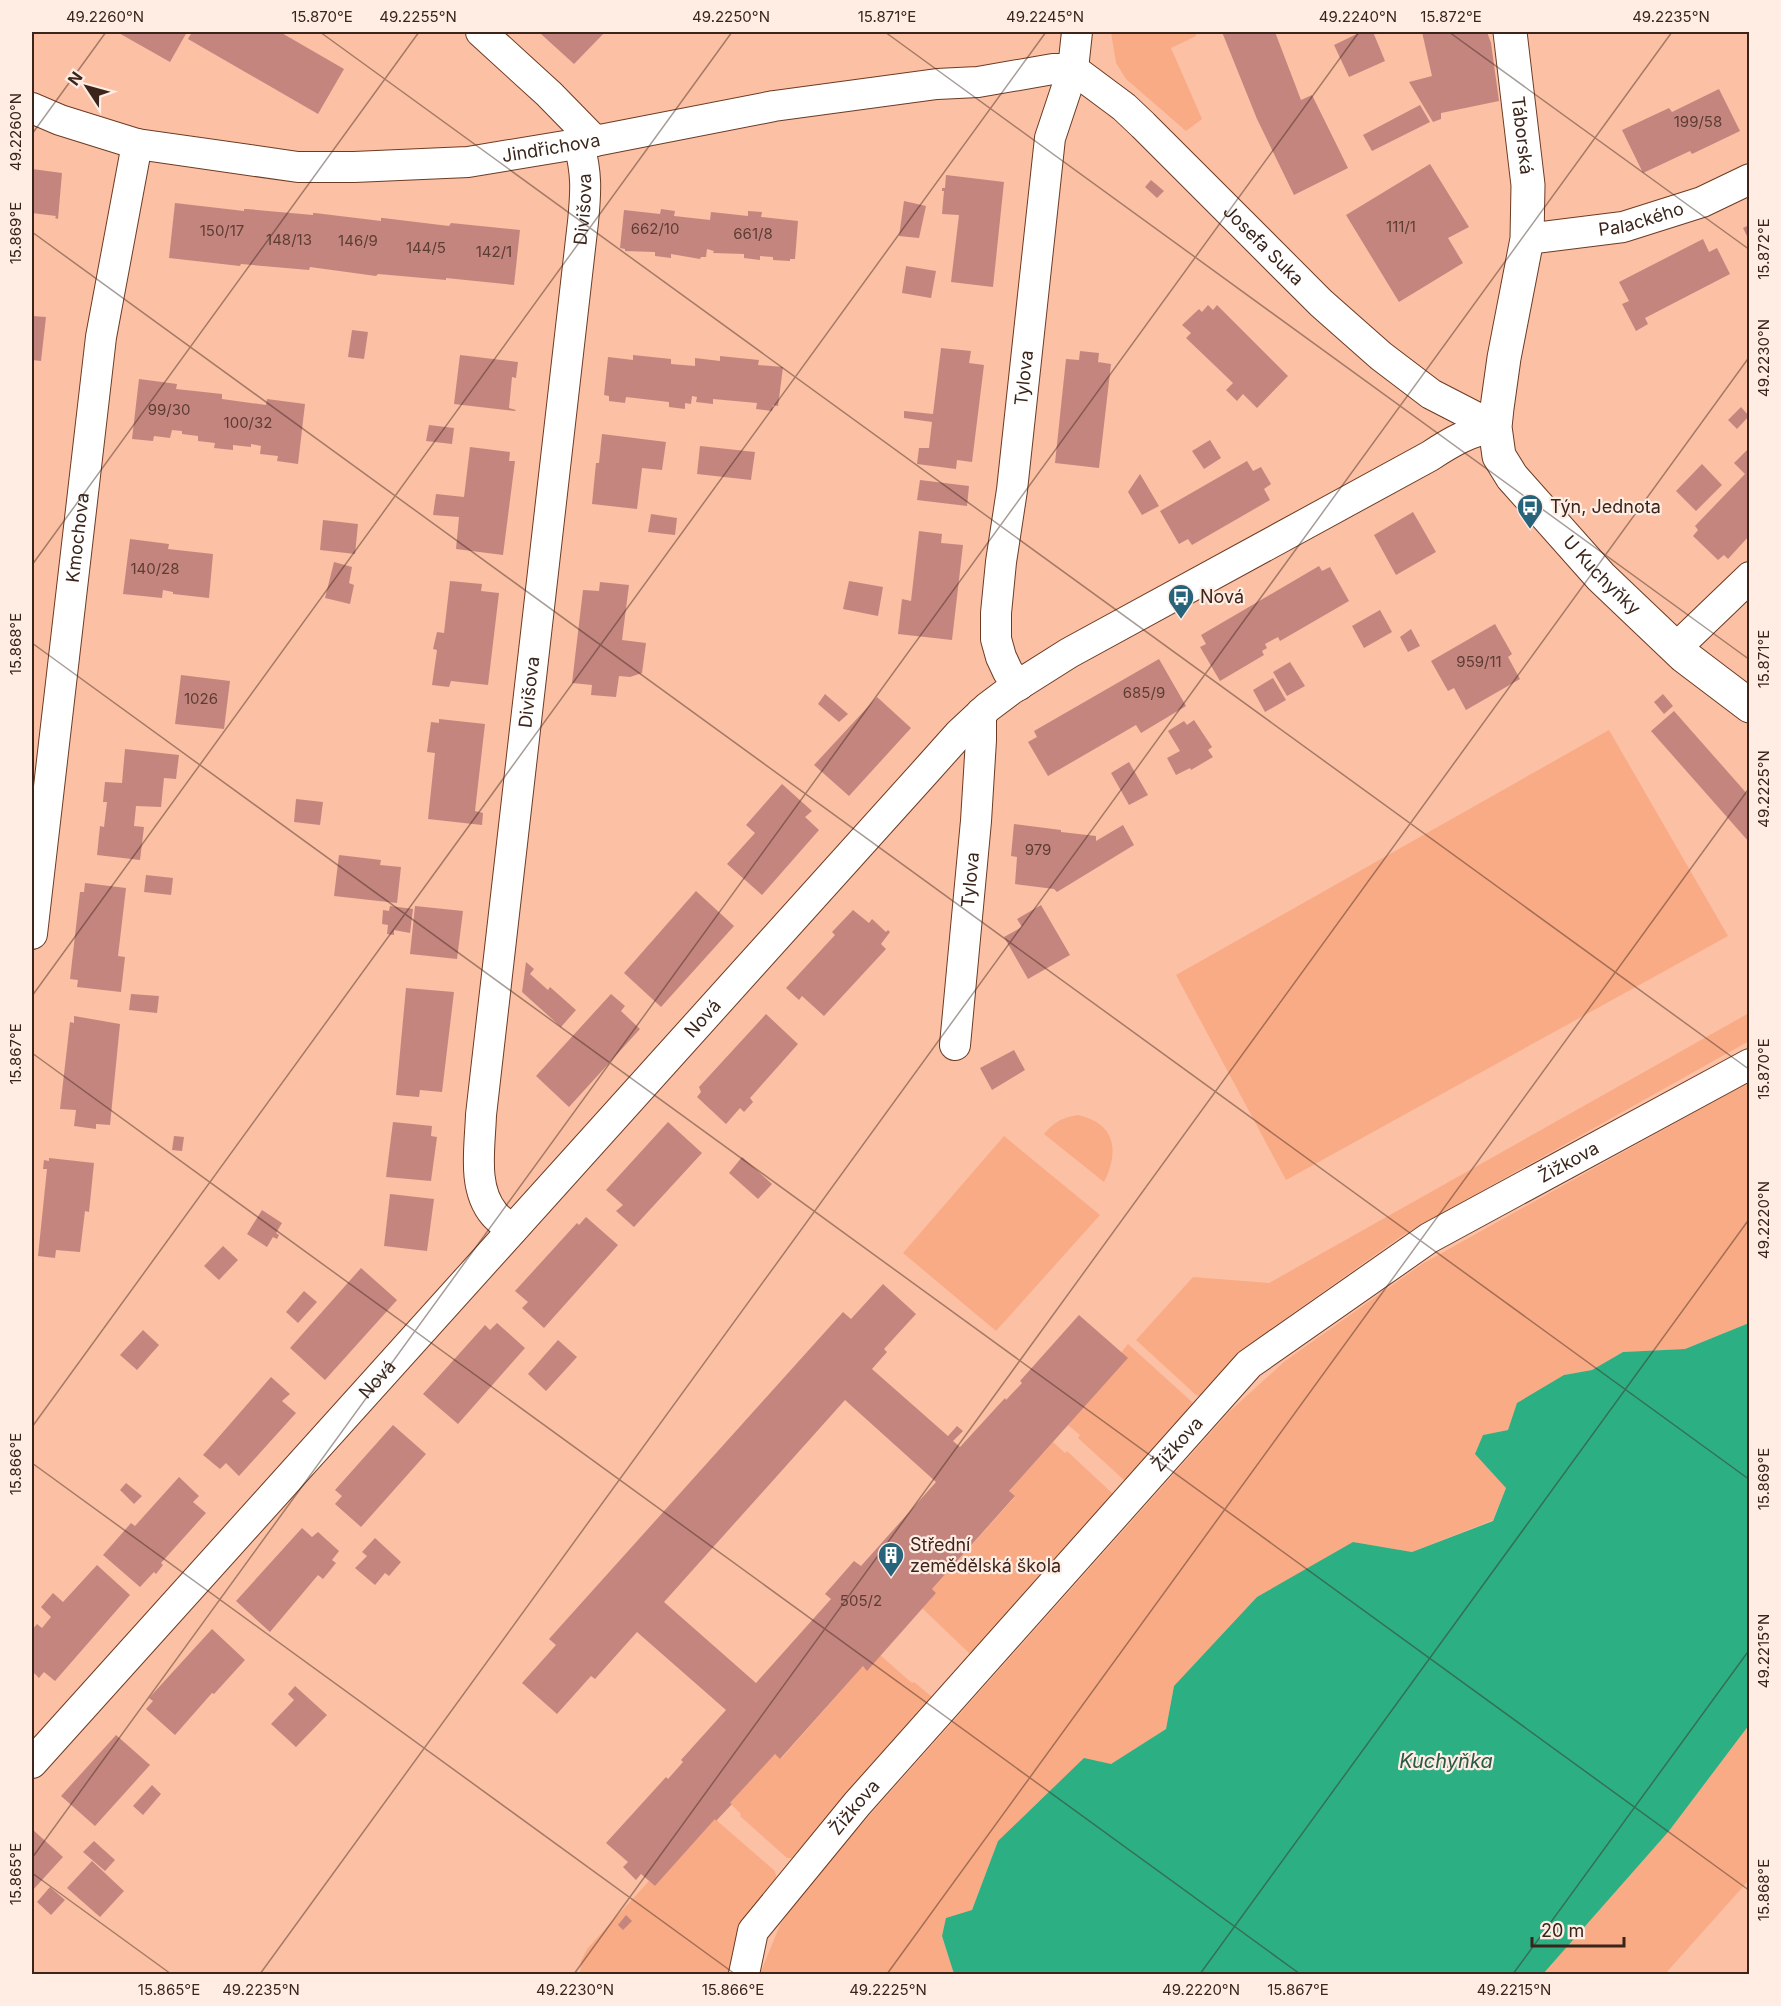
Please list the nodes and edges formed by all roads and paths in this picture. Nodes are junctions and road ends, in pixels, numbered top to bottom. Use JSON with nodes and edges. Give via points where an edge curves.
{"nodes":[{"id":1,"x":481,"y":32,"type":"edge"},
{"id":2,"x":1077,"y":32,"type":"edge"},
{"id":3,"x":1510,"y":32,"type":"edge"},
{"id":4,"x":1073,"y":69,"type":"junction"},
{"id":5,"x":32,"y":108,"type":"edge"},
{"id":6,"x":587,"y":143,"type":"junction"},
{"id":7,"x":137,"y":144,"type":"junction"},
{"id":8,"x":1749,"y":179,"type":"edge"},
{"id":9,"x":1527,"y":239,"type":"junction"},
{"id":10,"x":1495,"y":427,"type":"junction"},
{"id":11,"x":1749,"y":577,"type":"edge"},
{"id":12,"x":1676,"y":648,"type":"junction"},
{"id":13,"x":1019,"y":685,"type":"junction"},
{"id":14,"x":1749,"y":706,"type":"edge"},
{"id":15,"x":981,"y":713,"type":"junction"},
{"id":16,"x":32,"y":934,"type":"edge"},
{"id":17,"x":955,"y":1046,"type":"dead end"},
{"id":18,"x":1749,"y":1064,"type":"edge"},
{"id":19,"x":512,"y":1230,"type":"junction"},
{"id":20,"x":32,"y":1763,"type":"edge"},
{"id":21,"x":744,"y":1974,"type":"edge"}],
"edges":[{"from":1,"to":6,"type":"street","via":[[549,94]]},
{"from":2,"to":4,"type":"street"},
{"from":3,"to":9,"type":"street","name":"Táborská","via":[[1528,185]]},
{"from":4,"to":6,"type":"street","name":"Jindřichova","via":[[774,106]]},
{"from":4,"to":10,"type":"street","name":"Josefa Suka","via":[[1143,125],[1321,303],[1381,356],[1431,394]]},
{"from":4,"to":13,"type":"street","name":"Tylova","via":[[1050,138],[1013,478],[1000,562],[996,639],[1008,672]]},
{"from":5,"to":7,"type":"street","name":"Jindřichova"},
{"from":6,"to":7,"type":"street","name":"Jindřichova","via":[[468,162],[343,167],[298,167]]},
{"from":6,"to":19,"type":"street","name":"Divišova","via":[[583,222],[481,1115],[479,1170],[483,1196],[494,1214]]},
{"from":7,"to":16,"type":"street","name":"Kmochova","via":[[101,337]]},
{"from":8,"to":9,"type":"street","name":"Palackého","via":[[1702,202],[1623,227]]},
{"from":9,"to":10,"type":"street","name":"U Kuchyňky","via":[[1502,365]]},
{"from":10,"to":12,"type":"street","name":"U Kuchyňky","via":[[1499,456],[1512,477],[1601,577]]},
{"from":10,"to":13,"type":"street","name":"Nová","via":[[1458,438],[1069,653]]},
{"from":11,"to":12,"type":"street"},
{"from":12,"to":14,"type":"street","name":"U Kuchyňky"},
{"from":13,"to":15,"type":"street","name":"Nová"},
{"from":15,"to":17,"type":"street","name":"Tylova","via":[[976,821]]},
{"from":15,"to":19,"type":"street","name":"Nová"},
{"from":18,"to":21,"type":"street","name":"Žižkova","via":[[1429,1238],[1249,1364],[857,1804],[753,1931]]},
{"from":19,"to":20,"type":"street","name":"Nová"}]}
